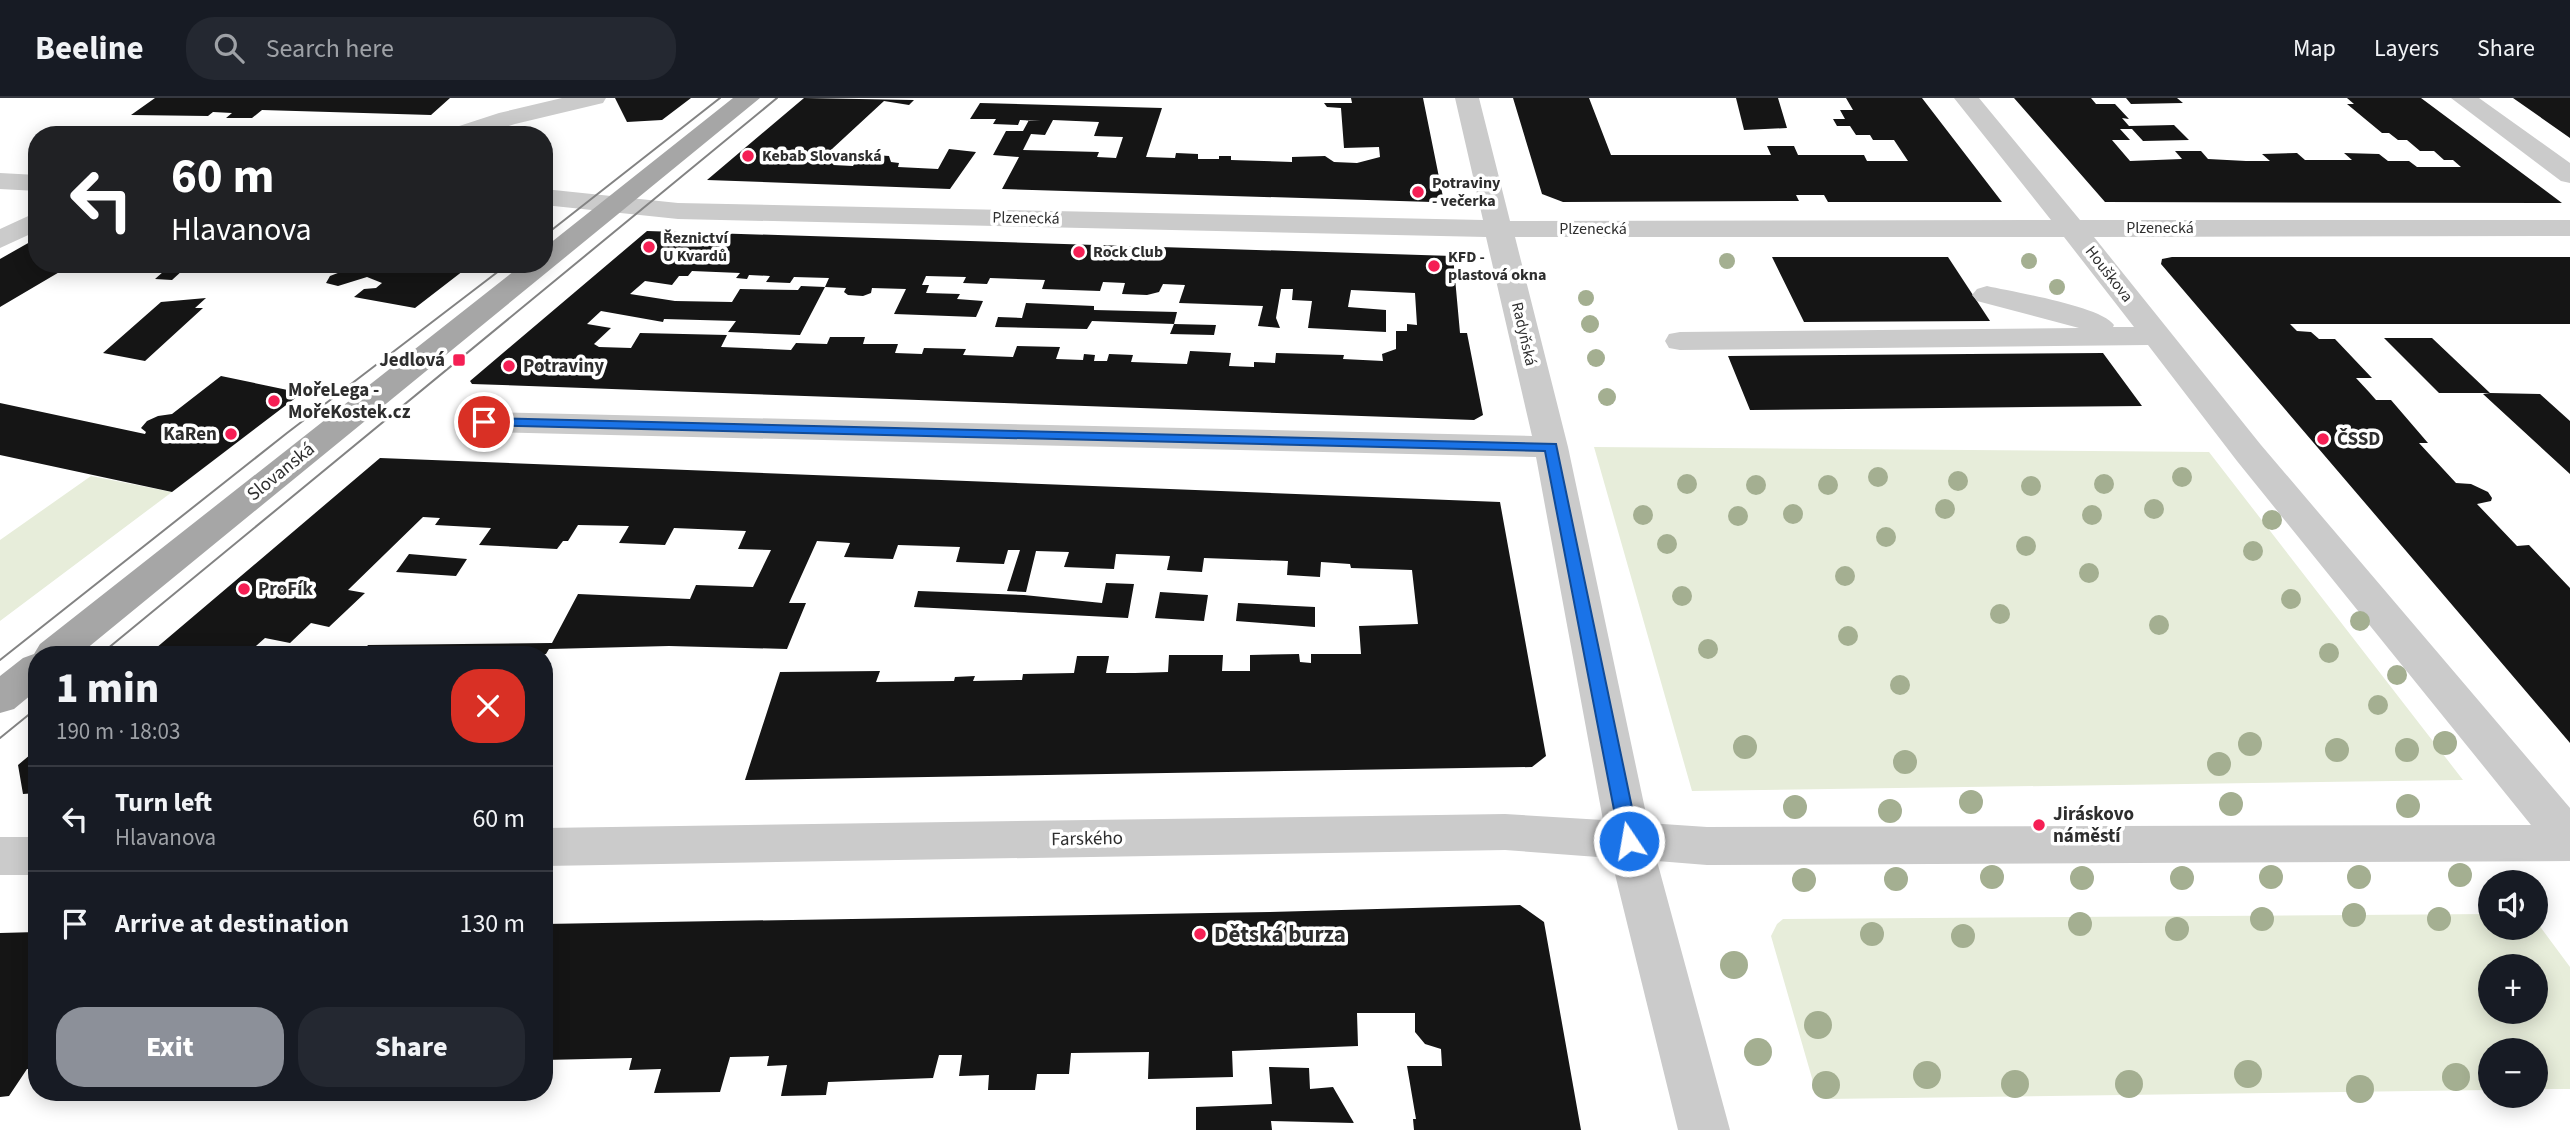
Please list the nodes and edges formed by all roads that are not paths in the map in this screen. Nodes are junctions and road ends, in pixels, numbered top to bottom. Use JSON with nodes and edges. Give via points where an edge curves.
{"nodes":[{"id":1,"x":594,"y":98,"type":"edge"},
{"id":2,"x":748,"y":98,"type":"edge"},
{"id":3,"x":1467,"y":98,"type":"edge"},
{"id":4,"x":1966,"y":98,"type":"edge"},
{"id":5,"x":2463,"y":98,"type":"edge"},
{"id":6,"x":484,"y":126,"type":"edge"},
{"id":7,"x":2570,"y":176,"type":"edge"},
{"id":8,"x":0,"y":181,"type":"edge"},
{"id":9,"x":28,"y":183,"type":"edge"},
{"id":10,"x":553,"y":198,"type":"edge"},
{"id":11,"x":616,"y":204,"type":"junction"},
{"id":12,"x":28,"y":225,"type":"edge"},
{"id":13,"x":2570,"y":228,"type":"edge"},
{"id":14,"x":1499,"y":229,"type":"junction"},
{"id":15,"x":2073,"y":229,"type":"junction"},
{"id":16,"x":0,"y":240,"type":"edge"},
{"id":17,"x":553,"y":255,"type":"edge"},
{"id":18,"x":530,"y":273,"type":"edge"},
{"id":19,"x":1987,"y":295,"type":"dead end"},
{"id":20,"x":2117,"y":333,"type":"dead end"},
{"id":21,"x":2157,"y":336,"type":"junction"},
{"id":22,"x":1680,"y":341,"type":"dead end"},
{"id":23,"x":484,"y":422,"type":"dead end"},
{"id":24,"x":1551,"y":447,"type":"junction"},
{"id":25,"x":64,"y":646,"type":"edge"},
{"id":26,"x":28,"y":675,"type":"edge"},
{"id":27,"x":0,"y":698,"type":"edge"},
{"id":28,"x":1629,"y":841,"type":"junction"},
{"id":29,"x":2570,"y":842,"type":"edge"},
{"id":30,"x":553,"y":848,"type":"edge"},
{"id":31,"x":0,"y":856,"type":"edge"},
{"id":32,"x":28,"y":856,"type":"edge"},
{"id":33,"x":1704,"y":1130,"type":"edge"}],
"edges":[{"from":1,"to":6,"type":"street"},
{"from":2,"to":11,"type":"main road","name":"Slovanská"},
{"from":3,"to":14,"type":"street","name":"Radyňská"},
{"from":4,"to":15,"type":"street","name":"Houškova"},
{"from":5,"to":7,"type":"street"},
{"from":8,"to":9,"type":"street"},
{"from":10,"to":11,"type":"street","name":"Plzenecká"},
{"from":11,"to":14,"type":"street","name":"Plzenecká","via":[[678,211]]},
{"from":11,"to":17,"type":"main road","name":"Slovanská"},
{"from":12,"to":16,"type":"street"},
{"from":13,"to":15,"type":"street","name":"Plzenecká"},
{"from":14,"to":15,"type":"street","name":"Plzenecká"},
{"from":14,"to":24,"type":"street","name":"Radyňská"},
{"from":15,"to":21,"type":"street","name":"Houškova"},
{"from":18,"to":25,"type":"main road","name":"Slovanská"},
{"from":19,"to":20,"type":"street","via":[[2081,317]]},
{"from":21,"to":22,"type":"street"},
{"from":21,"to":29,"type":"street","name":"Houškova"},
{"from":23,"to":24,"type":"street"},
{"from":24,"to":28,"type":"street"},
{"from":26,"to":27,"type":"main road"},
{"from":28,"to":29,"type":"street","via":[[1707,846]]},
{"from":28,"to":30,"type":"street","name":"Farského","via":[[1505,832]]},
{"from":28,"to":33,"type":"street"},
{"from":31,"to":32,"type":"street"}]}
